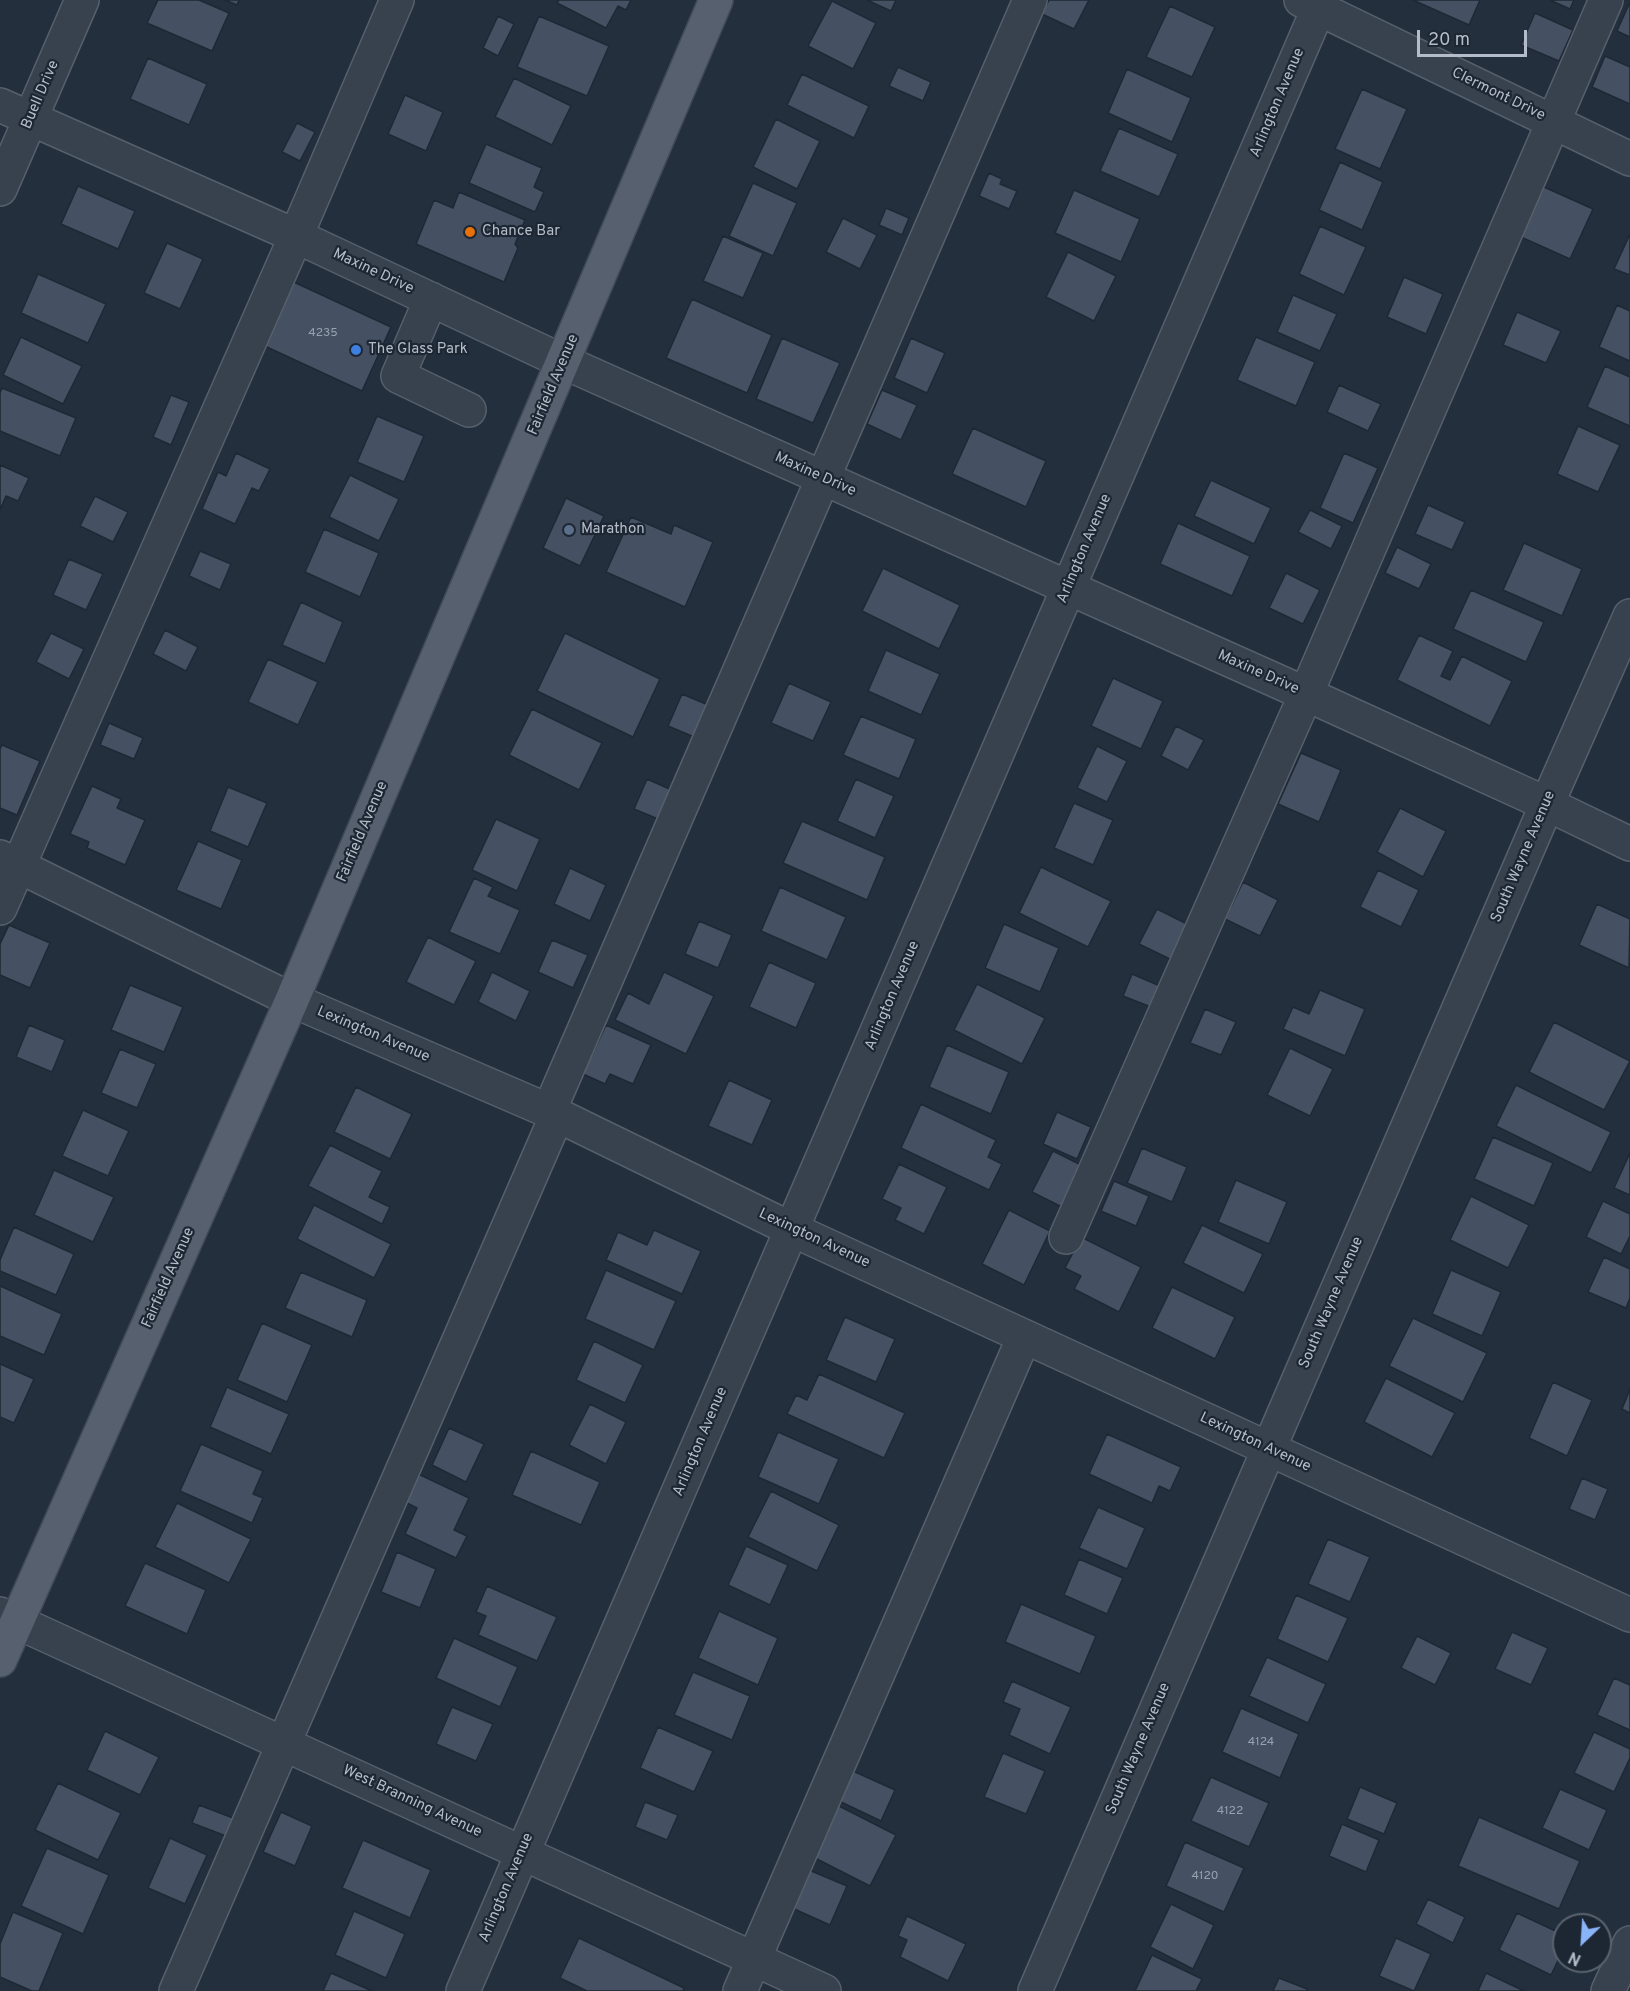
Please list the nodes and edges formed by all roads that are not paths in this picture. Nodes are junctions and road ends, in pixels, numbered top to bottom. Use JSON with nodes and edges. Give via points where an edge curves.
{"nodes":[{"id":1,"x":82,"y":0,"type":"edge"},
{"id":2,"x":397,"y":0,"type":"edge"},
{"id":3,"x":716,"y":0,"type":"edge"},
{"id":4,"x":1030,"y":0,"type":"edge"},
{"id":5,"x":1606,"y":0,"type":"edge"},
{"id":6,"x":1314,"y":3,"type":"edge"},
{"id":7,"x":0,"y":105,"type":"edge"},
{"id":8,"x":30,"y":119,"type":"junction"},
{"id":9,"x":1554,"y":122,"type":"junction"},
{"id":10,"x":1630,"y":159,"type":"edge"},
{"id":11,"x":0,"y":189,"type":"edge"},
{"id":12,"x":296,"y":236,"type":"junction"},
{"id":13,"x":431,"y":299,"type":"junction"},
{"id":14,"x":564,"y":362,"type":"junction"},
{"id":15,"x":469,"y":410,"type":"dead end"},
{"id":16,"x":823,"y":479,"type":"junction"},
{"id":17,"x":1068,"y":588,"type":"junction"},
{"id":18,"x":1630,"y":616,"type":"edge"},
{"id":19,"x":1306,"y":694,"type":"junction"},
{"id":20,"x":1547,"y":804,"type":"junction"},
{"id":21,"x":1630,"y":844,"type":"edge"},
{"id":22,"x":9,"y":862,"type":"edge"},
{"id":23,"x":0,"y":908,"type":"edge"},
{"id":24,"x":292,"y":1000,"type":"junction"},
{"id":25,"x":553,"y":1113,"type":"junction"},
{"id":26,"x":793,"y":1230,"type":"junction"},
{"id":27,"x":1066,"y":1237,"type":"dead end"},
{"id":28,"x":1023,"y":1337,"type":"junction"},
{"id":29,"x":1269,"y":1449,"type":"junction"},
{"id":30,"x":1630,"y":1616,"type":"edge"},
{"id":31,"x":8,"y":1618,"type":"edge"},
{"id":32,"x":0,"y":1660,"type":"edge"},
{"id":33,"x":283,"y":1743,"type":"junction"},
{"id":34,"x":522,"y":1853,"type":"junction"},
{"id":35,"x":1630,"y":1943,"type":"edge"},
{"id":36,"x":754,"y":1959,"type":"junction"},
{"id":37,"x":177,"y":1991,"type":"edge"},
{"id":38,"x":463,"y":1991,"type":"edge"},
{"id":39,"x":740,"y":1991,"type":"edge"},
{"id":40,"x":824,"y":1991,"type":"edge"},
{"id":41,"x":1035,"y":1991,"type":"edge"},
{"id":42,"x":1608,"y":1991,"type":"edge"}],
"edges":[{"from":1,"to":8,"type":"street","name":"Buell Drive"},
{"from":2,"to":12,"type":"street"},
{"from":3,"to":14,"type":"main road","name":"Fairfield Avenue"},
{"from":4,"to":16,"type":"street"},
{"from":5,"to":9,"type":"street"},
{"from":6,"to":9,"type":"street","name":"Clermont Drive"},
{"from":6,"to":17,"type":"street","name":"Arlington Avenue"},
{"from":7,"to":8,"type":"street","name":"Maxine Drive"},
{"from":8,"to":11,"type":"street","name":"Buell Drive"},
{"from":8,"to":12,"type":"street","name":"Maxine Drive"},
{"from":9,"to":10,"type":"street","name":"Clermont Drive"},
{"from":9,"to":19,"type":"street"},
{"from":12,"to":13,"type":"street","name":"Maxine Drive"},
{"from":12,"to":22,"type":"street"},
{"from":13,"to":14,"type":"street","name":"Maxine Drive"},
{"from":13,"to":15,"type":"street","via":[[398,376]]},
{"from":14,"to":16,"type":"street","name":"Maxine Drive"},
{"from":14,"to":24,"type":"main road","name":"Fairfield Avenue"},
{"from":16,"to":17,"type":"street","name":"Maxine Drive"},
{"from":16,"to":25,"type":"street"},
{"from":17,"to":19,"type":"street","name":"Maxine Drive"},
{"from":17,"to":26,"type":"street","name":"Arlington Avenue"},
{"from":18,"to":20,"type":"street","name":"South Wayne Avenue"},
{"from":19,"to":20,"type":"street","name":"Maxine Drive"},
{"from":19,"to":27,"type":"street"},
{"from":20,"to":21,"type":"street","name":"Maxine Drive"},
{"from":20,"to":29,"type":"street","name":"South Wayne Avenue"},
{"from":22,"to":23,"type":"street"},
{"from":22,"to":24,"type":"street","name":"Lexington Avenue"},
{"from":24,"to":25,"type":"street","name":"Lexington Avenue"},
{"from":24,"to":31,"type":"main road","name":"Fairfield Avenue"},
{"from":25,"to":26,"type":"street","name":"Lexington Avenue"},
{"from":25,"to":33,"type":"street"},
{"from":26,"to":28,"type":"street","name":"Lexington Avenue"},
{"from":26,"to":34,"type":"street","name":"Arlington Avenue"},
{"from":28,"to":29,"type":"street","name":"Lexington Avenue"},
{"from":28,"to":36,"type":"street"},
{"from":29,"to":30,"type":"street","name":"Lexington Avenue"},
{"from":29,"to":41,"type":"street","name":"South Wayne Avenue"},
{"from":31,"to":32,"type":"main road","name":"Fairfield Avenue"},
{"from":31,"to":33,"type":"street","name":"West Branning Avenue"},
{"from":33,"to":34,"type":"street","name":"West Branning Avenue"},
{"from":33,"to":37,"type":"street"},
{"from":34,"to":36,"type":"street","name":"West Branning Avenue"},
{"from":34,"to":38,"type":"street","name":"Arlington Avenue"},
{"from":35,"to":42,"type":"street"},
{"from":36,"to":39,"type":"street"},
{"from":36,"to":40,"type":"street","name":"West Branning Avenue"}]}
